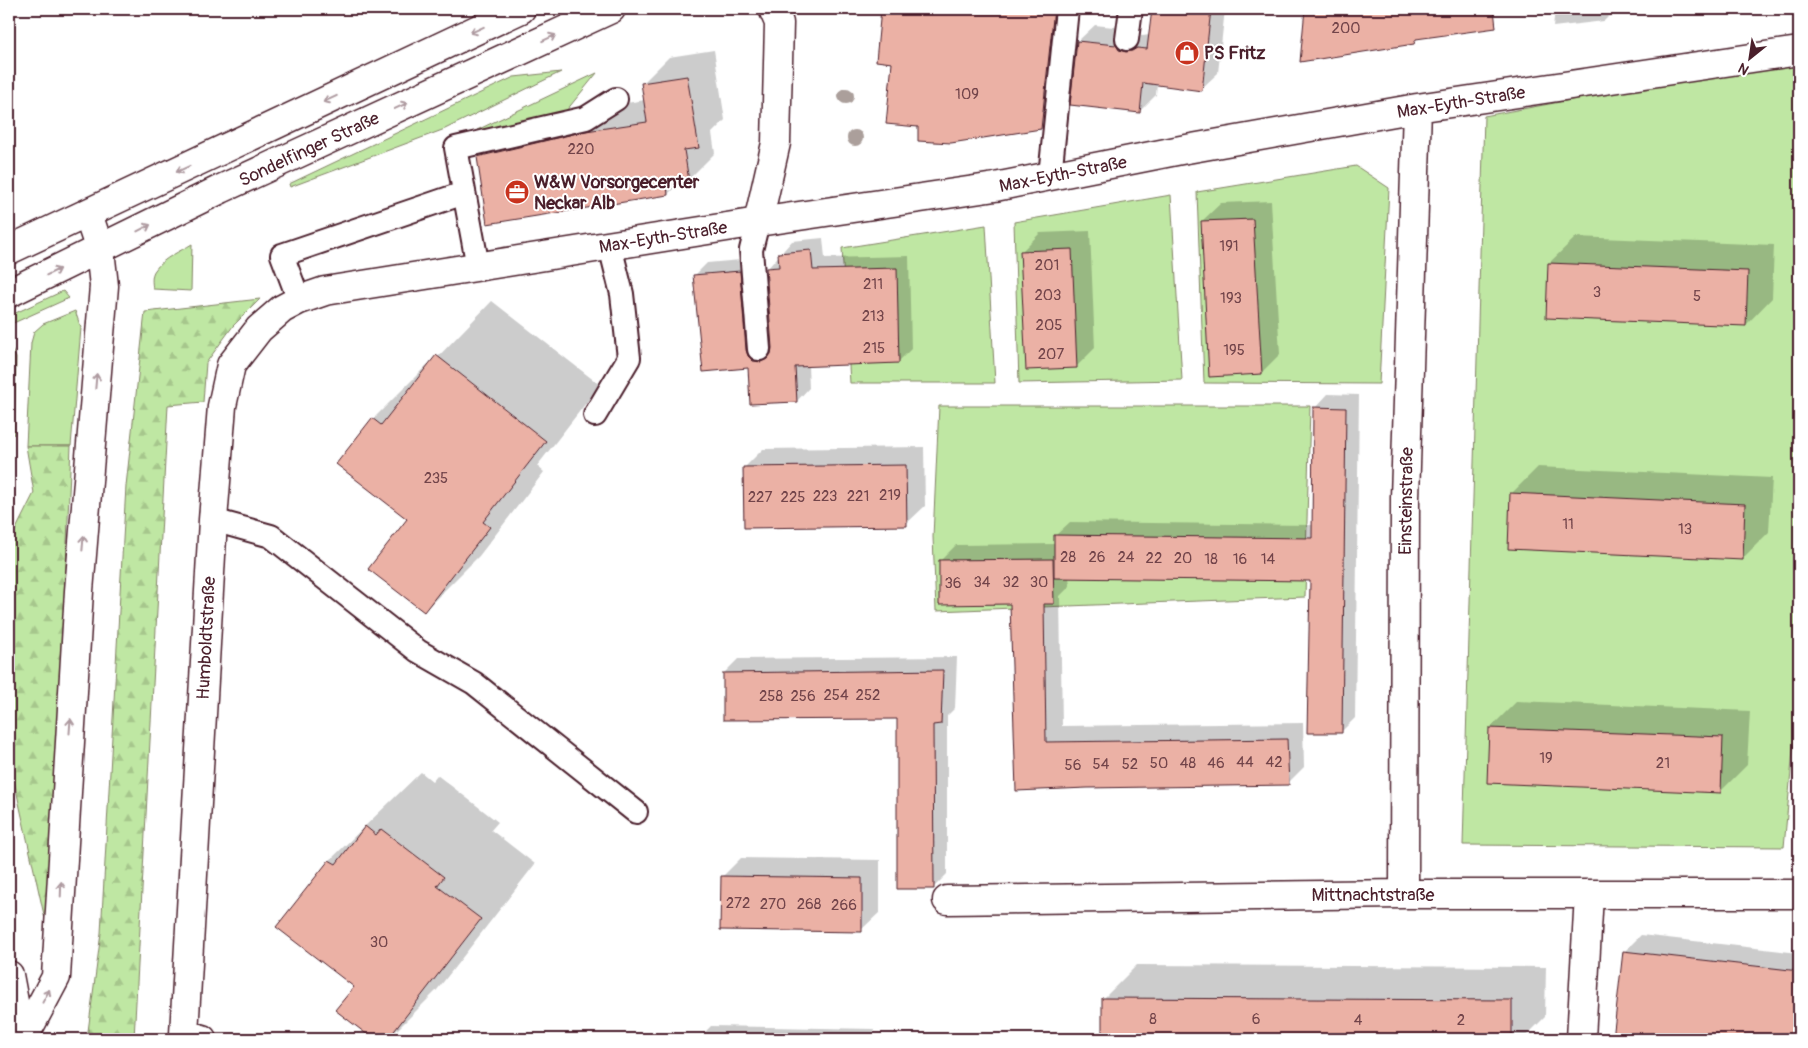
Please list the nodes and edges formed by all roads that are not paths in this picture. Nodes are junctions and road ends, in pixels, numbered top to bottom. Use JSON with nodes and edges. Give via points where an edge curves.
{"nodes":[{"id":1,"x":521,"y":9,"type":"edge"},
{"id":2,"x":611,"y":9,"type":"edge"},
{"id":3,"x":773,"y":9,"type":"edge"},
{"id":4,"x":1067,"y":9,"type":"edge"},
{"id":5,"x":1131,"y":9,"type":"edge"},
{"id":6,"x":1127,"y":39,"type":"dead end"},
{"id":7,"x":1799,"y":51,"type":"edge"},
{"id":8,"x":616,"y":99,"type":"dead end"},
{"id":9,"x":1417,"y":108,"type":"junction"},
{"id":10,"x":1050,"y":176,"type":"junction"},
{"id":11,"x":464,"y":193,"type":"junction"},
{"id":12,"x":88,"y":214,"type":"junction"},
{"id":13,"x":758,"y":222,"type":"junction"},
{"id":14,"x":610,"y":246,"type":"junction"},
{"id":15,"x":9,"y":250,"type":"edge"},
{"id":16,"x":100,"y":250,"type":"junction"},
{"id":17,"x":478,"y":267,"type":"junction"},
{"id":18,"x":325,"y":291,"type":"joint"},
{"id":19,"x":9,"y":293,"type":"edge"},
{"id":20,"x":299,"y":300,"type":"junction"},
{"id":21,"x":759,"y":349,"type":"dead end"},
{"id":22,"x":596,"y":415,"type":"dead end"},
{"id":23,"x":213,"y":520,"type":"junction"},
{"id":24,"x":636,"y":812,"type":"dead end"},
{"id":25,"x":1404,"y":894,"type":"junction"},
{"id":26,"x":1589,"y":894,"type":"junction"},
{"id":27,"x":1799,"y":894,"type":"edge"},
{"id":28,"x":947,"y":900,"type":"dead end"},
{"id":29,"x":9,"y":975,"type":"edge"},
{"id":30,"x":190,"y":1038,"type":"edge"},
{"id":31,"x":22,"y":1039,"type":"edge"},
{"id":32,"x":1581,"y":1039,"type":"edge"}],
"edges":[{"from":1,"to":12,"type":"street","name":"Sondelfinger Straße","one_way":true},
{"from":16,"to":2,"type":"street","name":"Sondelfinger Straße","one_way":true,"via":[[221,189]]},
{"from":3,"to":13,"type":"street","via":[[779,23],[776,143]]},
{"from":4,"to":10,"type":"lane"},
{"from":5,"to":6,"type":"lane"},
{"from":7,"to":9,"type":"street","name":"Max-Eyth-Straße"},
{"from":8,"to":11,"type":"lane","via":[[586,118],[456,148]]},
{"from":9,"to":10,"type":"street","name":"Max-Eyth-Straße"},
{"from":9,"to":25,"type":"street","name":"Einsteinstraße","via":[[1405,498]]},
{"from":10,"to":13,"type":"street","name":"Max-Eyth-Straße"},
{"from":11,"to":17,"type":"lane"},
{"from":11,"to":20,"type":"lane","via":[[282,254]]},
{"from":12,"to":15,"type":"street","name":"Sondelfinger Straße"},
{"from":12,"to":16,"type":"street"},
{"from":13,"to":14,"type":"street","name":"Max-Eyth-Straße"},
{"from":13,"to":21,"type":"lane","via":[[751,250]]},
{"from":14,"to":17,"type":"street","name":"Max-Eyth-Straße"},
{"from":14,"to":22,"type":"lane","via":[[622,294],[629,358]]},
{"from":19,"to":16,"type":"street","name":"Sondelfinger Straße","one_way":true},
{"from":31,"to":16,"type":"street","one_way":true,"via":[[56,977],[79,591],[104,286]]},
{"from":17,"to":18,"type":"street","name":"Max-Eyth-Straße"},
{"from":18,"to":20,"type":"street","name":"Humboldtstraße"},
{"from":20,"to":23,"type":"street","name":"Humboldtstraße","via":[[282,309],[259,330],[231,366],[222,406]]},
{"from":23,"to":24,"type":"lane","via":[[271,536],[418,651],[474,683]]},
{"from":23,"to":30,"type":"street","name":"Humboldtstraße"},
{"from":25,"to":26,"type":"street","name":"Mittnachtstraße"},
{"from":25,"to":28,"type":"street","name":"Mittnachtstraße"},
{"from":26,"to":27,"type":"street","name":"Mittnachtstraße"},
{"from":26,"to":32,"type":"street"},
{"from":29,"to":31,"type":"street"}]}
